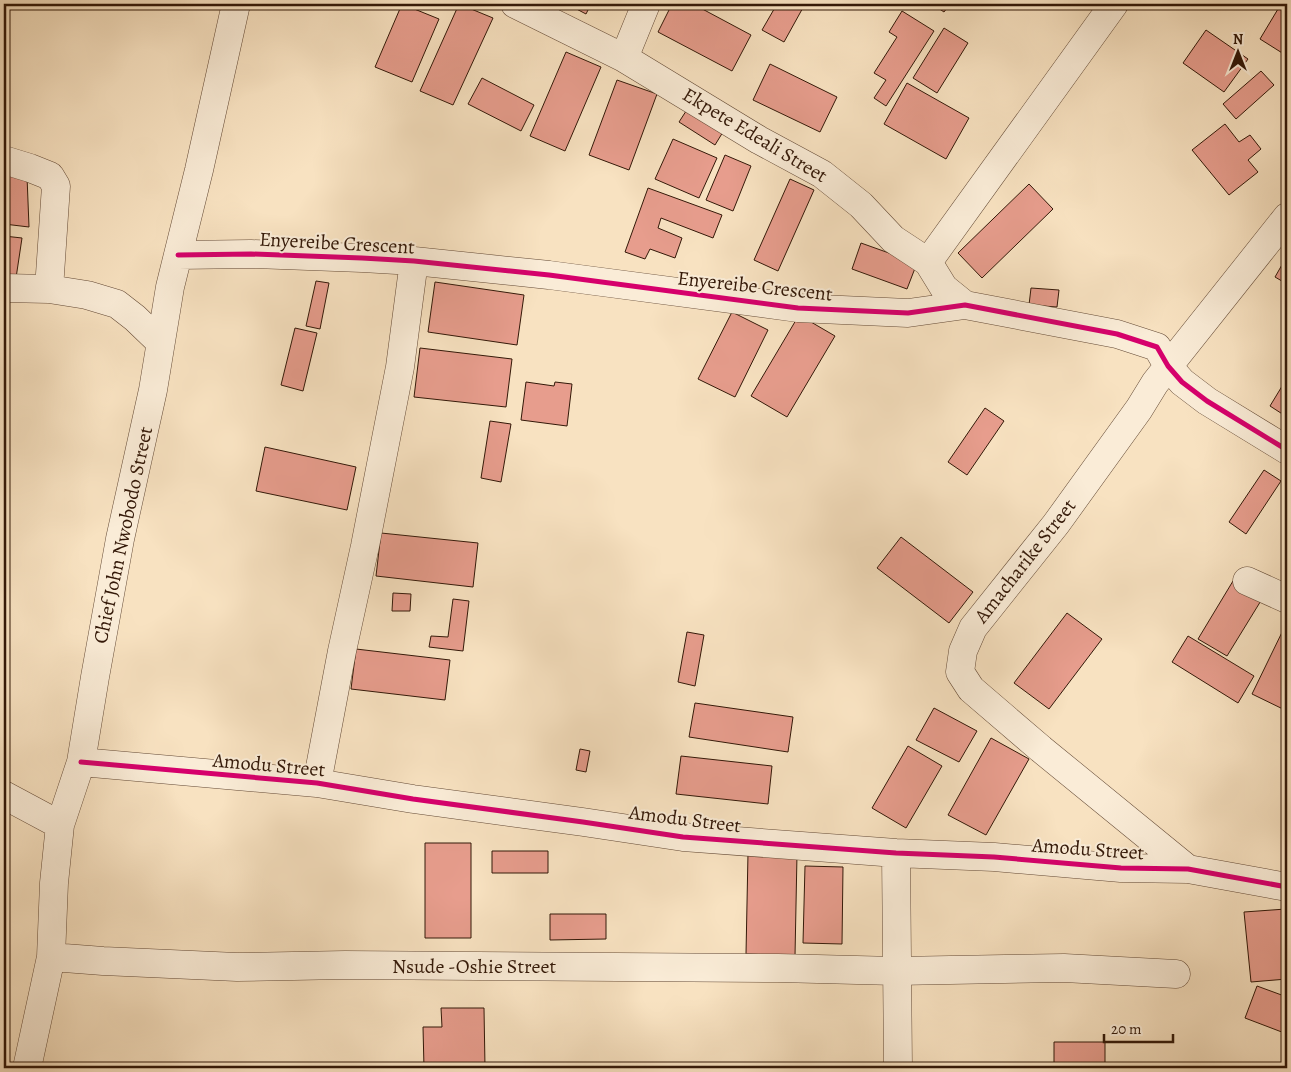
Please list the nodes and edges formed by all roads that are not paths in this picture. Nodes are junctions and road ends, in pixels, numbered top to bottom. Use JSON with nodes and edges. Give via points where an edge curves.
{"nodes":[{"id":1,"x":236,"y":4,"type":"edge"},
{"id":2,"x":515,"y":4,"type":"edge"},
{"id":3,"x":646,"y":4,"type":"edge"},
{"id":4,"x":1114,"y":4,"type":"edge"},
{"id":5,"x":624,"y":58,"type":"junction"},
{"id":6,"x":4,"y":160,"type":"edge"},
{"id":7,"x":1287,"y":217,"type":"edge"},
{"id":8,"x":178,"y":255,"type":"junction"},
{"id":9,"x":414,"y":261,"type":"junction"},
{"id":10,"x":928,"y":262,"type":"junction"},
{"id":11,"x":4,"y":288,"type":"edge"},
{"id":12,"x":49,"y":289,"type":"junction"},
{"id":13,"x":965,"y":305,"type":"junction"},
{"id":14,"x":160,"y":342,"type":"junction"},
{"id":15,"x":1168,"y":366,"type":"junction"},
{"id":16,"x":1287,"y":450,"type":"edge"},
{"id":17,"x":1247,"y":581,"type":"dead end"},
{"id":18,"x":1287,"y":599,"type":"edge"},
{"id":19,"x":81,"y":762,"type":"junction"},
{"id":20,"x":316,"y":783,"type":"junction"},
{"id":21,"x":4,"y":795,"type":"edge"},
{"id":22,"x":60,"y":825,"type":"junction"},
{"id":23,"x":896,"y":853,"type":"junction"},
{"id":24,"x":1188,"y":869,"type":"junction"},
{"id":25,"x":1287,"y":887,"type":"edge"},
{"id":26,"x":51,"y":957,"type":"junction"},
{"id":27,"x":896,"y":971,"type":"junction"},
{"id":28,"x":1176,"y":974,"type":"dead end"},
{"id":29,"x":27,"y":1068,"type":"edge"},
{"id":30,"x":898,"y":1068,"type":"edge"}],
"edges":[{"from":1,"to":8,"type":"street","name":"Chief John Nwobodo Street"},
{"from":2,"to":5,"type":"street","name":"Ekpete Edeali Street"},
{"from":3,"to":5,"type":"street"},
{"from":4,"to":10,"type":"street"},
{"from":5,"to":10,"type":"street","name":"Ekpete Edeali Street","via":[[759,140],[822,174],[861,205],[893,239]]},
{"from":6,"to":12,"type":"street","via":[[50,176],[56,186]]},
{"from":7,"to":15,"type":"street","name":"Amacharike Street"},
{"from":8,"to":9,"type":"street","name":"Enyereibe Crescent","via":[[251,254]]},
{"from":8,"to":14,"type":"street","name":"Chief John Nwobodo Street"},
{"from":9,"to":13,"type":"street","name":"Enyereibe Crescent","via":[[606,282],[781,307],[908,313]]},
{"from":9,"to":20,"type":"street","via":[[400,367]]},
{"from":10,"to":13,"type":"street","name":"Ekpete Edeali Street","via":[[944,288]]},
{"from":11,"to":12,"type":"street"},
{"from":12,"to":14,"type":"street","via":[[116,304]]},
{"from":13,"to":15,"type":"street","name":"Enyereibe Crescent","via":[[1133,339],[1157,347]]},
{"from":14,"to":19,"type":"street","name":"Chief John Nwobodo Street","via":[[94,677]]},
{"from":15,"to":16,"type":"street","name":"Enyereibe Crescent","via":[[1182,382],[1207,401]]},
{"from":15,"to":24,"type":"street","name":"Amacharike Street","via":[[1056,524],[974,628],[963,652],[960,672],[971,689]]},
{"from":17,"to":18,"type":"street"},
{"from":19,"to":20,"type":"street","name":"Amodu Street"},
{"from":19,"to":22,"type":"street","name":"Chief John Nwobodo Street"},
{"from":20,"to":23,"type":"street","name":"Amodu Street","via":[[682,837]]},
{"from":21,"to":22,"type":"street"},
{"from":22,"to":26,"type":"street","name":"Chief John Nwobodo Street"},
{"from":23,"to":24,"type":"street","name":"Amodu Street","via":[[994,857],[1121,868]]},
{"from":23,"to":27,"type":"street"},
{"from":24,"to":25,"type":"street","name":"Amodu Street"},
{"from":26,"to":27,"type":"street","name":"Nsude -Oshie Street","via":[[237,967],[345,965]]},
{"from":26,"to":29,"type":"street","name":"Chief John Nwobodo Street"},
{"from":27,"to":28,"type":"street","name":"Nsude -Oshie Street","via":[[1064,968]]},
{"from":27,"to":30,"type":"street"}]}
